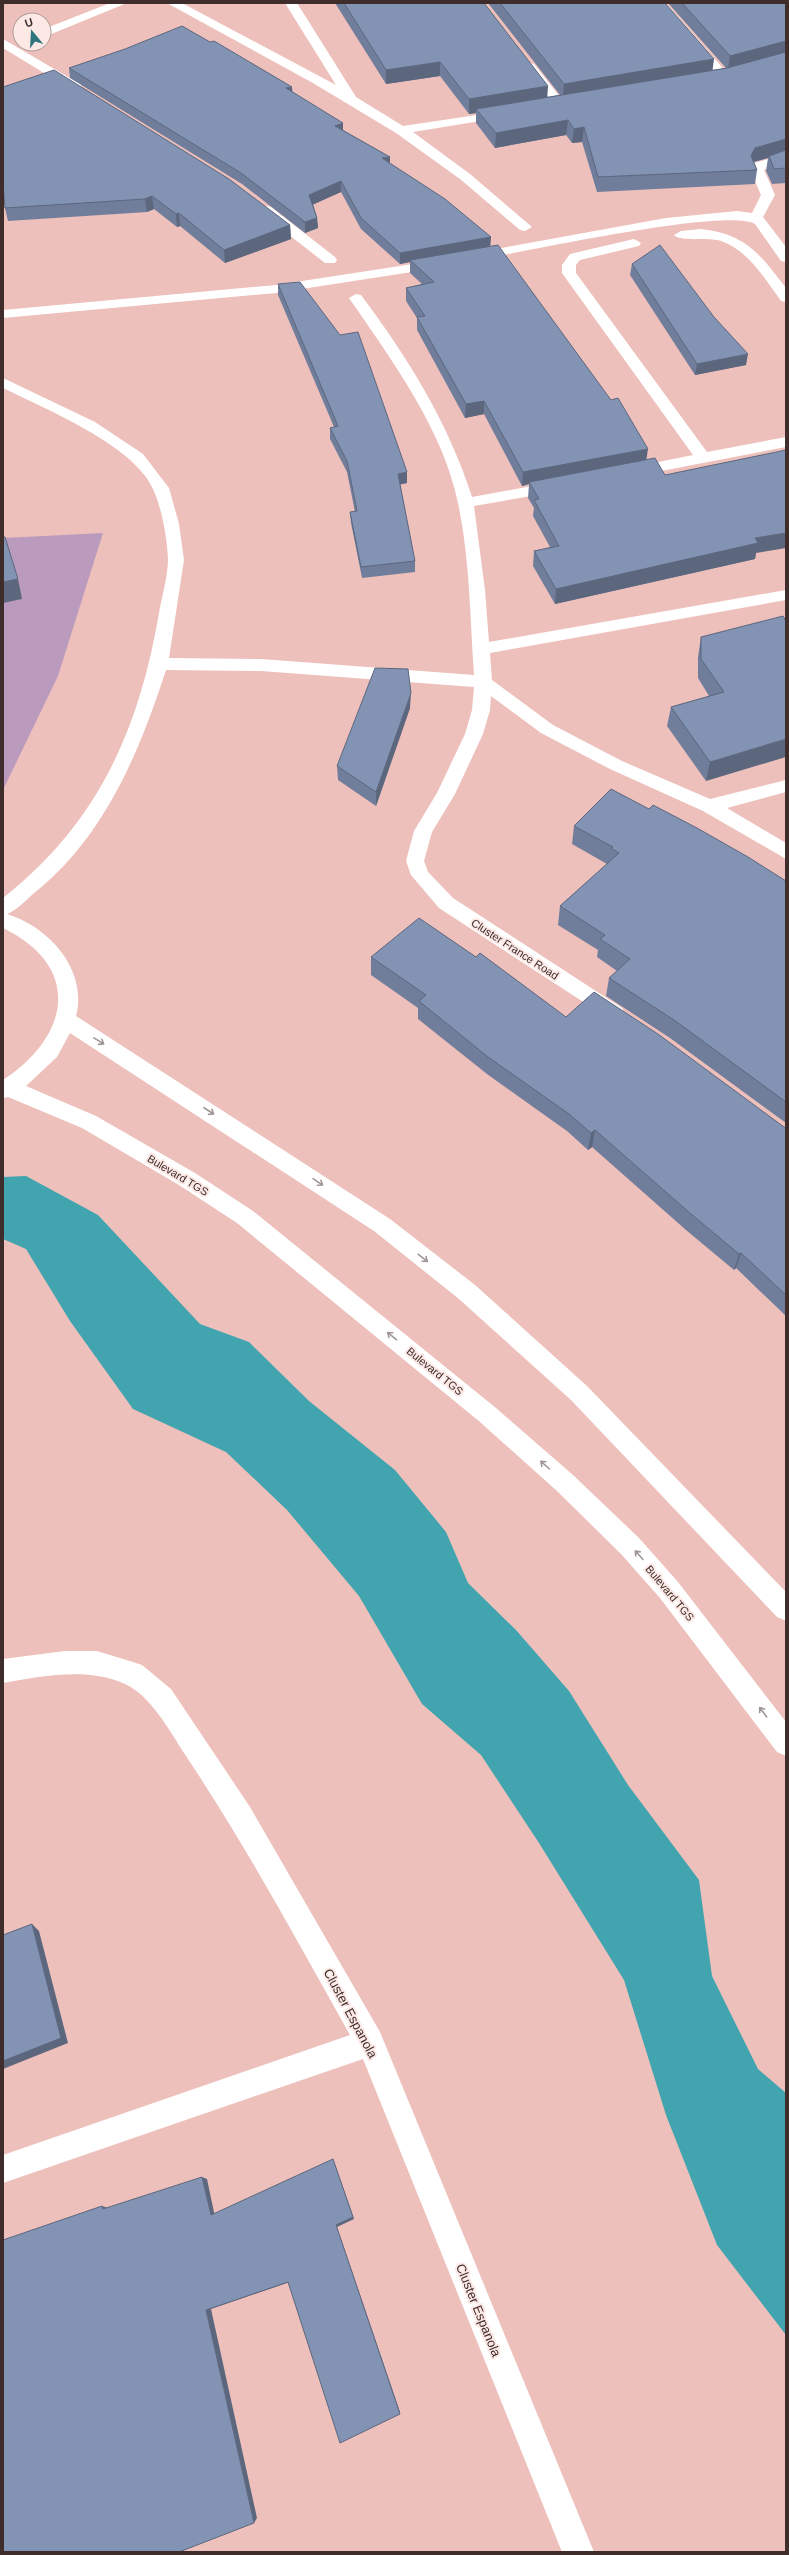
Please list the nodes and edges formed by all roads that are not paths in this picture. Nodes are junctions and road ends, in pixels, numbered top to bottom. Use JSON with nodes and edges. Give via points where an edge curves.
{"nodes":[{"id":1,"x":121,"y":3,"type":"edge"},
{"id":2,"x":173,"y":3,"type":"edge"},
{"id":3,"x":291,"y":3,"type":"edge"},
{"id":4,"x":659,"y":3,"type":"edge"},
{"id":5,"x":52,"y":30,"type":"edge"},
{"id":6,"x":9,"y":45,"type":"edge"},
{"id":7,"x":522,"y":57,"type":"edge"},
{"id":8,"x":738,"y":73,"type":"edge"},
{"id":9,"x":724,"y":77,"type":"junction"},
{"id":10,"x":692,"y":82,"type":"edge"},
{"id":11,"x":84,"y":92,"type":"edge"},
{"id":12,"x":351,"y":98,"type":"junction"},
{"id":13,"x":575,"y":102,"type":"edge"},
{"id":14,"x":559,"y":105,"type":"junction"},
{"id":15,"x":543,"y":107,"type":"edge"},
{"id":16,"x":520,"y":111,"type":"edge"},
{"id":17,"x":402,"y":130,"type":"junction"},
{"id":18,"x":786,"y":158,"type":"edge"},
{"id":19,"x":253,"y":200,"type":"edge"},
{"id":20,"x":756,"y":218,"type":"junction"},
{"id":21,"x":525,"y":227,"type":"dead end"},
{"id":22,"x":664,"y":238,"type":"dead end"},
{"id":23,"x":649,"y":240,"type":"dead end"},
{"id":24,"x":786,"y":258,"type":"edge"},
{"id":25,"x":330,"y":260,"type":"dead end"},
{"id":26,"x":356,"y":298,"type":"dead end"},
{"id":27,"x":786,"y":298,"type":"edge"},
{"id":28,"x":3,"y":314,"type":"edge"},
{"id":29,"x":3,"y":382,"type":"edge"},
{"id":30,"x":786,"y":442,"type":"edge"},
{"id":31,"x":703,"y":458,"type":"junction"},
{"id":32,"x":613,"y":475,"type":"edge"},
{"id":33,"x":576,"y":483,"type":"edge"},
{"id":34,"x":466,"y":503,"type":"junction"},
{"id":35,"x":786,"y":595,"type":"edge"},
{"id":36,"x":480,"y":649,"type":"junction"},
{"id":37,"x":159,"y":664,"type":"junction"},
{"id":38,"x":483,"y":682,"type":"junction"},
{"id":39,"x":786,"y":786,"type":"edge"},
{"id":40,"x":709,"y":806,"type":"junction"},
{"id":41,"x":786,"y":852,"type":"edge"},
{"id":42,"x":3,"y":908,"type":"edge"},
{"id":43,"x":3,"y":920,"type":"edge"},
{"id":44,"x":66,"y":1020,"type":"junction"},
{"id":45,"x":632,"y":1025,"type":"edge"},
{"id":46,"x":6,"y":1089,"type":"edge"},
{"id":47,"x":786,"y":1609,"type":"edge"},
{"id":48,"x":3,"y":1671,"type":"edge"},
{"id":49,"x":786,"y":1743,"type":"edge"},
{"id":50,"x":370,"y":2042,"type":"junction"},
{"id":51,"x":3,"y":2169,"type":"edge"},
{"id":52,"x":578,"y":2552,"type":"edge"}],
"edges":[{"from":1,"to":5,"type":"street"},
{"from":2,"to":12,"type":"street"},
{"from":3,"to":12,"type":"street"},
{"from":4,"to":9,"type":"street"},
{"from":6,"to":11,"type":"street"},
{"from":7,"to":14,"type":"street"},
{"from":8,"to":9,"type":"street"},
{"from":9,"to":10,"type":"street"},
{"from":12,"to":17,"type":"street"},
{"from":13,"to":14,"type":"street"},
{"from":14,"to":15,"type":"street"},
{"from":16,"to":17,"type":"street"},
{"from":17,"to":21,"type":"street","via":[[447,162]]},
{"from":18,"to":20,"type":"street","via":[[759,166],[757,170],[768,194]]},
{"from":19,"to":25,"type":"street"},
{"from":20,"to":24,"type":"street","via":[[764,225]]},
{"from":20,"to":28,"type":"street","via":[[732,214],[708,217],[334,282],[250,293]]},
{"from":22,"to":27,"type":"street","via":[[702,233],[731,238],[748,252]]},
{"from":23,"to":31,"type":"street","via":[[575,257],[569,265],[569,273]]},
{"from":26,"to":34,"type":"street","name":"Cluster France Road","via":[[390,344],[427,408],[451,456]]},
{"from":29,"to":37,"type":"street","via":[[90,425],[137,457],[161,488],[172,524],[176,560]]},
{"from":30,"to":31,"type":"street"},
{"from":31,"to":32,"type":"street"},
{"from":33,"to":34,"type":"street"},
{"from":34,"to":36,"type":"street","name":"Cluster France Road","via":[[477,590]]},
{"from":35,"to":36,"type":"street"},
{"from":36,"to":38,"type":"street","name":"Cluster France Road"},
{"from":37,"to":38,"type":"street","via":[[261,665]]},
{"from":37,"to":42,"type":"street","via":[[138,729],[106,796],[70,847],[36,882]]},
{"from":38,"to":40,"type":"street","via":[[547,729],[616,765]]},
{"from":38,"to":45,"type":"street","name":"Cluster France Road","via":[[481,710],[474,734],[446,794],[423,831],[417,848],[415,861],[420,875],[446,903]]},
{"from":39,"to":40,"type":"street"},
{"from":40,"to":41,"type":"street"},
{"from":43,"to":44,"type":"street","via":[[22,927],[46,944],[62,967],[69,992]]},
{"from":44,"to":46,"type":"street","via":[[46,1057]]},
{"from":44,"to":47,"type":"street","one_way":true,"via":[[382,1225],[467,1292],[579,1393]]},
{"from":49,"to":46,"type":"street","name":"Bulevard TGS","one_way":true,"via":[[669,1590],[630,1546],[488,1414],[245,1217],[187,1179],[89,1122]]},
{"from":48,"to":50,"type":"street","name":"Cluster Espanola","via":[[65,1663],[97,1663],[133,1674],[162,1698],[242,1816]]},
{"from":50,"to":51,"type":"street"},
{"from":50,"to":52,"type":"street","name":"Cluster Espanola"}]}
